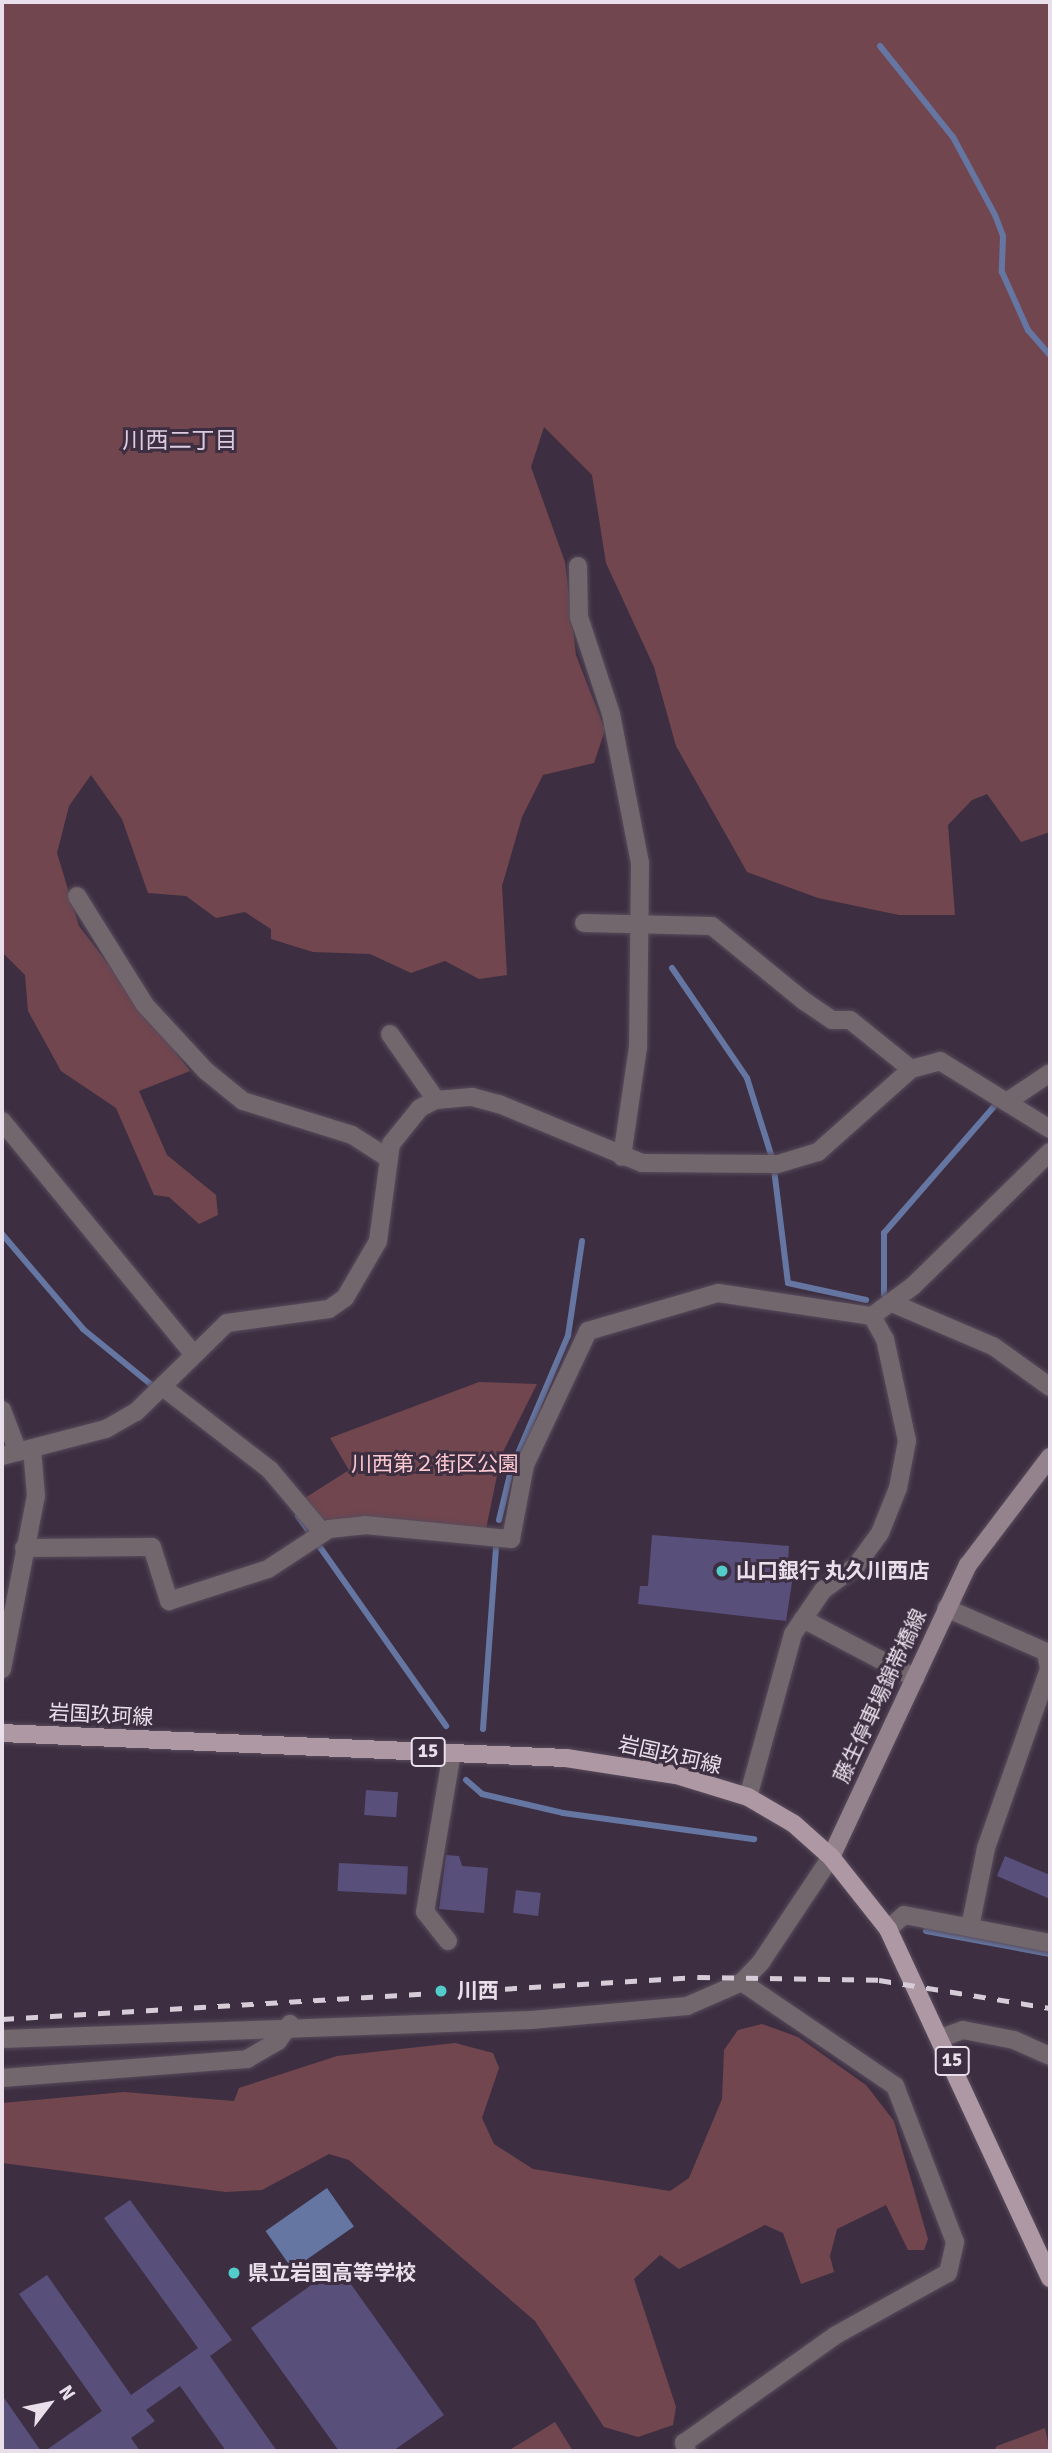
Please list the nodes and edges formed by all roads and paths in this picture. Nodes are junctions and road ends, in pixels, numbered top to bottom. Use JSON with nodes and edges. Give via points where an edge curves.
{"nodes":[{"id":1,"x":578,"y":566,"type":"dead end"},
{"id":2,"x":77,"y":896,"type":"dead end"},
{"id":3,"x":584,"y":923,"type":"dead end"},
{"id":4,"x":655,"y":926,"type":"junction"},
{"id":5,"x":390,"y":1034,"type":"dead end"},
{"id":6,"x":911,"y":1069,"type":"junction"},
{"id":7,"x":1050,"y":1073,"type":"edge"},
{"id":8,"x":436,"y":1100,"type":"junction"},
{"id":9,"x":1008,"y":1101,"type":"junction"},
{"id":10,"x":2,"y":1121,"type":"edge"},
{"id":11,"x":1050,"y":1129,"type":"edge"},
{"id":12,"x":1050,"y":1152,"type":"edge"},
{"id":13,"x":622,"y":1157,"type":"junction"},
{"id":14,"x":388,"y":1158,"type":"junction"},
{"id":15,"x":892,"y":1303,"type":"junction"},
{"id":16,"x":872,"y":1316,"type":"junction"},
{"id":17,"x":192,"y":1352,"type":"junction"},
{"id":18,"x":1050,"y":1387,"type":"edge"},
{"id":19,"x":164,"y":1388,"type":"junction"},
{"id":20,"x":2,"y":1410,"type":"edge"},
{"id":21,"x":17,"y":1452,"type":"edge"},
{"id":22,"x":1050,"y":1457,"type":"edge"},
{"id":23,"x":317,"y":1536,"type":"junction"},
{"id":24,"x":24,"y":1548,"type":"junction"},
{"id":25,"x":946,"y":1608,"type":"junction"},
{"id":26,"x":803,"y":1619,"type":"junction"},
{"id":27,"x":2,"y":1670,"type":"edge"},
{"id":28,"x":1050,"y":1670,"type":"edge"},
{"id":29,"x":915,"y":1678,"type":"junction"},
{"id":30,"x":2,"y":1733,"type":"edge"},
{"id":31,"x":452,"y":1753,"type":"junction"},
{"id":32,"x":748,"y":1797,"type":"junction"},
{"id":33,"x":831,"y":1857,"type":"junction"},
{"id":34,"x":970,"y":1927,"type":"junction"},
{"id":35,"x":888,"y":1929,"type":"junction"},
{"id":36,"x":448,"y":1941,"type":"dead end"},
{"id":37,"x":1050,"y":1943,"type":"edge"},
{"id":38,"x":742,"y":1982,"type":"junction"},
{"id":39,"x":290,"y":2024,"type":"junction"},
{"id":40,"x":942,"y":2038,"type":"junction"},
{"id":41,"x":2,"y":2039,"type":"edge"},
{"id":42,"x":1050,"y":2056,"type":"edge"},
{"id":43,"x":2,"y":2078,"type":"edge"},
{"id":44,"x":1050,"y":2278,"type":"edge"},
{"id":45,"x":687,"y":2451,"type":"edge"}],
"edges":[{"from":1,"to":4,"type":"street","via":[[579,617],[611,714]]},
{"from":2,"to":14,"type":"street","via":[[145,1005],[206,1071],[243,1101],[341,1130]]},
{"from":3,"to":4,"type":"street"},
{"from":4,"to":6,"type":"street","via":[[712,926],[804,1000],[832,1020],[850,1020]]},
{"from":4,"to":13,"type":"street","via":[[634,1101]]},
{"from":5,"to":8,"type":"street"},
{"from":6,"to":9,"type":"street","via":[[940,1061]]},
{"from":6,"to":13,"type":"street","via":[[818,1152],[773,1165]]},
{"from":7,"to":9,"type":"street"},
{"from":8,"to":13,"type":"street","via":[[472,1097],[499,1104]]},
{"from":8,"to":14,"type":"street","via":[[405,1125]]},
{"from":9,"to":11,"type":"street"},
{"from":10,"to":17,"type":"street"},
{"from":12,"to":15,"type":"street"},
{"from":14,"to":17,"type":"street","via":[[378,1241],[345,1298],[329,1310],[227,1323]]},
{"from":15,"to":16,"type":"street"},
{"from":15,"to":18,"type":"street","via":[[993,1346]]},
{"from":16,"to":23,"type":"street","via":[[718,1293],[588,1331],[525,1465],[512,1539],[365,1525]]},
{"from":16,"to":26,"type":"street","via":[[885,1339],[907,1441],[898,1488],[872,1544],[856,1566],[823,1590]]},
{"from":17,"to":19,"type":"street"},
{"from":19,"to":21,"type":"street","via":[[106,1429]]},
{"from":19,"to":23,"type":"street","via":[[270,1470]]},
{"from":20,"to":21,"type":"street"},
{"from":21,"to":24,"type":"street","via":[[36,1496]]},
{"from":22,"to":25,"type":"main road","name":"藤生停車場錦帯橋線","via":[[995,1521]]},
{"from":23,"to":24,"type":"street","via":[[268,1569],[169,1601],[152,1547]]},
{"from":24,"to":27,"type":"street"},
{"from":25,"to":28,"type":"street","via":[[1046,1652]]},
{"from":25,"to":29,"type":"main road","name":"藤生停車場錦帯橋線"},
{"from":26,"to":29,"type":"street"},
{"from":26,"to":32,"type":"street","via":[[788,1645],[771,1730]]},
{"from":28,"to":34,"type":"street","via":[[986,1848]]},
{"from":29,"to":33,"type":"main road","name":"藤生停車場錦帯橋線"},
{"from":30,"to":31,"type":"main road","name":"岩国玖珂線","number":"15"},
{"from":31,"to":32,"type":"main road","name":"岩国玖珂線","number":"15","via":[[611,1763]]},
{"from":31,"to":36,"type":"street","via":[[425,1912]]},
{"from":32,"to":33,"type":"main road","name":"岩国玖珂線","number":"15","via":[[794,1824]]},
{"from":33,"to":35,"type":"main road","name":"岩国玖珂線","number":"15"},
{"from":33,"to":38,"type":"street"},
{"from":34,"to":35,"type":"street","via":[[904,1915]]},
{"from":34,"to":37,"type":"street"},
{"from":35,"to":40,"type":"main road","name":"岩国玖珂線","number":"15"},
{"from":38,"to":39,"type":"street","via":[[687,2006],[641,2012]]},
{"from":38,"to":45,"type":"street","via":[[895,2086],[955,2242],[948,2273],[836,2335],[684,2443]]},
{"from":39,"to":41,"type":"street"},
{"from":39,"to":43,"type":"street","via":[[278,2041],[247,2059]]},
{"from":40,"to":42,"type":"street","via":[[963,2031],[1014,2039]]},
{"from":40,"to":44,"type":"main road","name":"岩国玖珂線","number":"15"}]}
